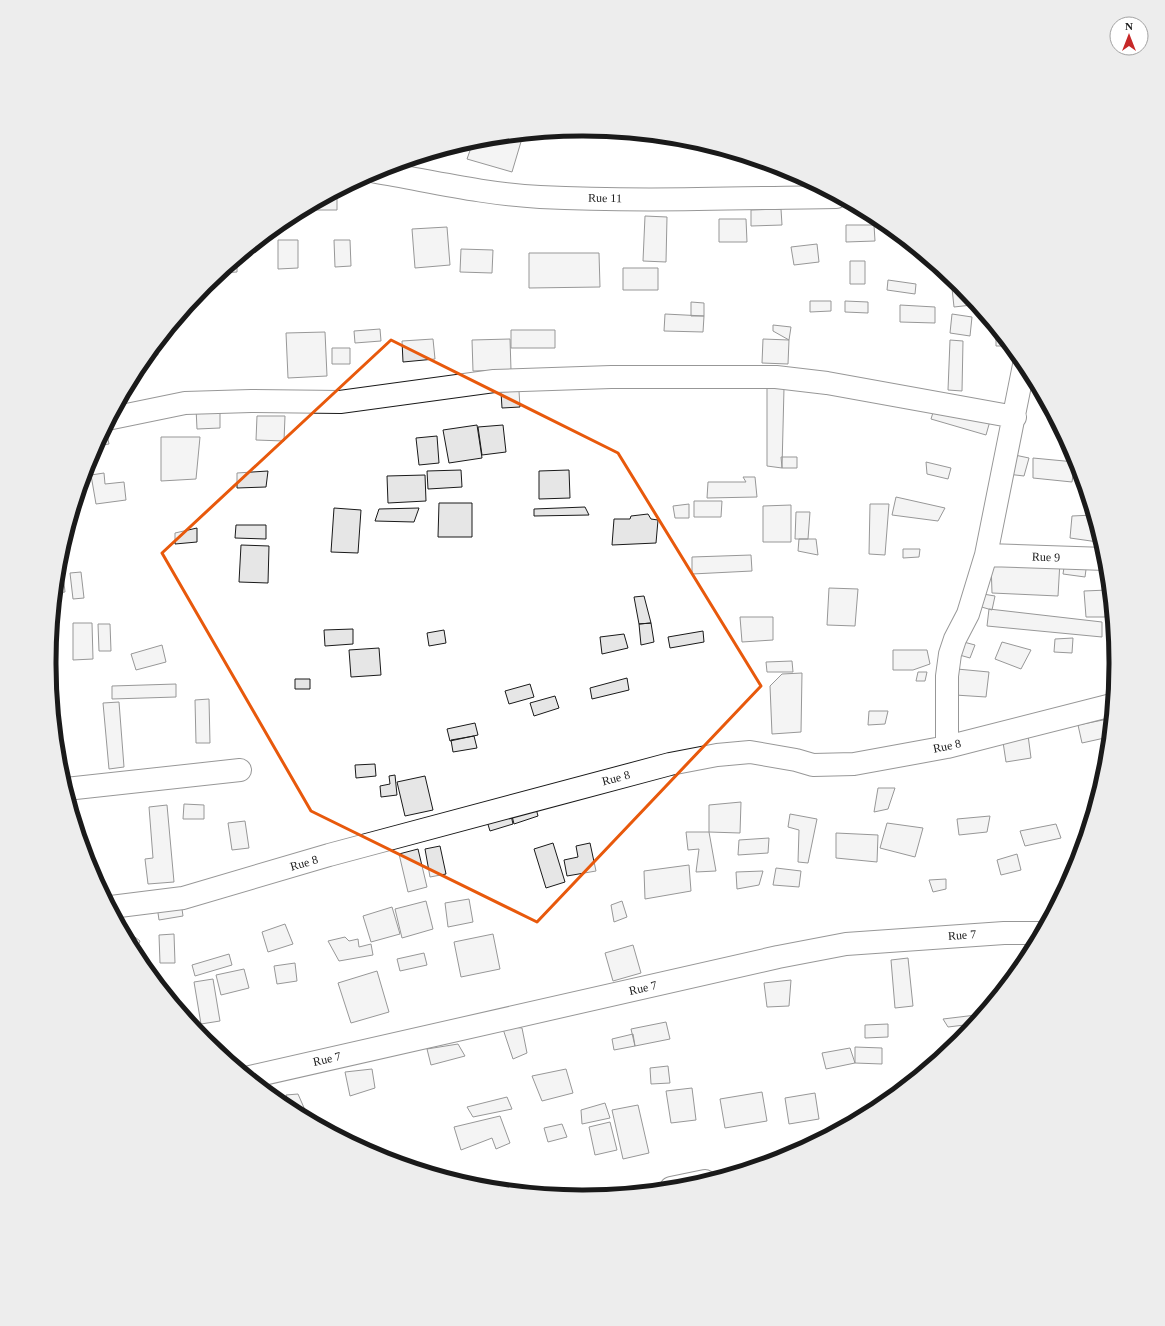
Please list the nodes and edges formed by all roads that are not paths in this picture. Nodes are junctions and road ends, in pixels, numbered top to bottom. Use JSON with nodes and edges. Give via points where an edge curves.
{"nodes":[{"id":1,"x":388,"y":174,"type":"edge"},
{"id":2,"x":827,"y":197,"type":"edge"},
{"id":3,"x":1022,"y":374,"type":"edge"},
{"id":4,"x":117,"y":417,"type":"edge"},
{"id":5,"x":1015,"y":417,"type":"junction"},
{"id":6,"x":986,"y":555,"type":"junction"},
{"id":7,"x":1099,"y":559,"type":"edge"},
{"id":8,"x":1107,"y":706,"type":"edge"},
{"id":9,"x":947,"y":747,"type":"junction"},
{"id":10,"x":240,"y":770,"type":"dead end"},
{"id":11,"x":71,"y":788,"type":"edge"},
{"id":12,"x":119,"y":905,"type":"edge"},
{"id":13,"x":1034,"y":933,"type":"edge"},
{"id":14,"x":256,"y":1076,"type":"edge"}],
"edges":[{"from":1,"to":2,"type":"street","name":"Rue 11","via":[[466,190],[540,197]]},
{"from":3,"to":5,"type":"street"},
{"from":4,"to":5,"type":"street","via":[[185,403],[340,402],[494,381],[611,377],[768,377],[827,383]]},
{"from":5,"to":6,"type":"street"},
{"from":6,"to":7,"type":"street","name":"Rue 9"},
{"from":6,"to":9,"type":"street","via":[[968,614],[950,654],[947,676]]},
{"from":8,"to":9,"type":"street","name":"Rue 8"},
{"from":9,"to":12,"type":"street","name":"Rue 8","via":[[854,764],[813,764],[750,752],[684,761],[329,855],[183,898]]},
{"from":10,"to":11,"type":"street"},
{"from":13,"to":14,"type":"street","name":"Rue 7","via":[[997,933],[846,944],[778,957]]}]}
